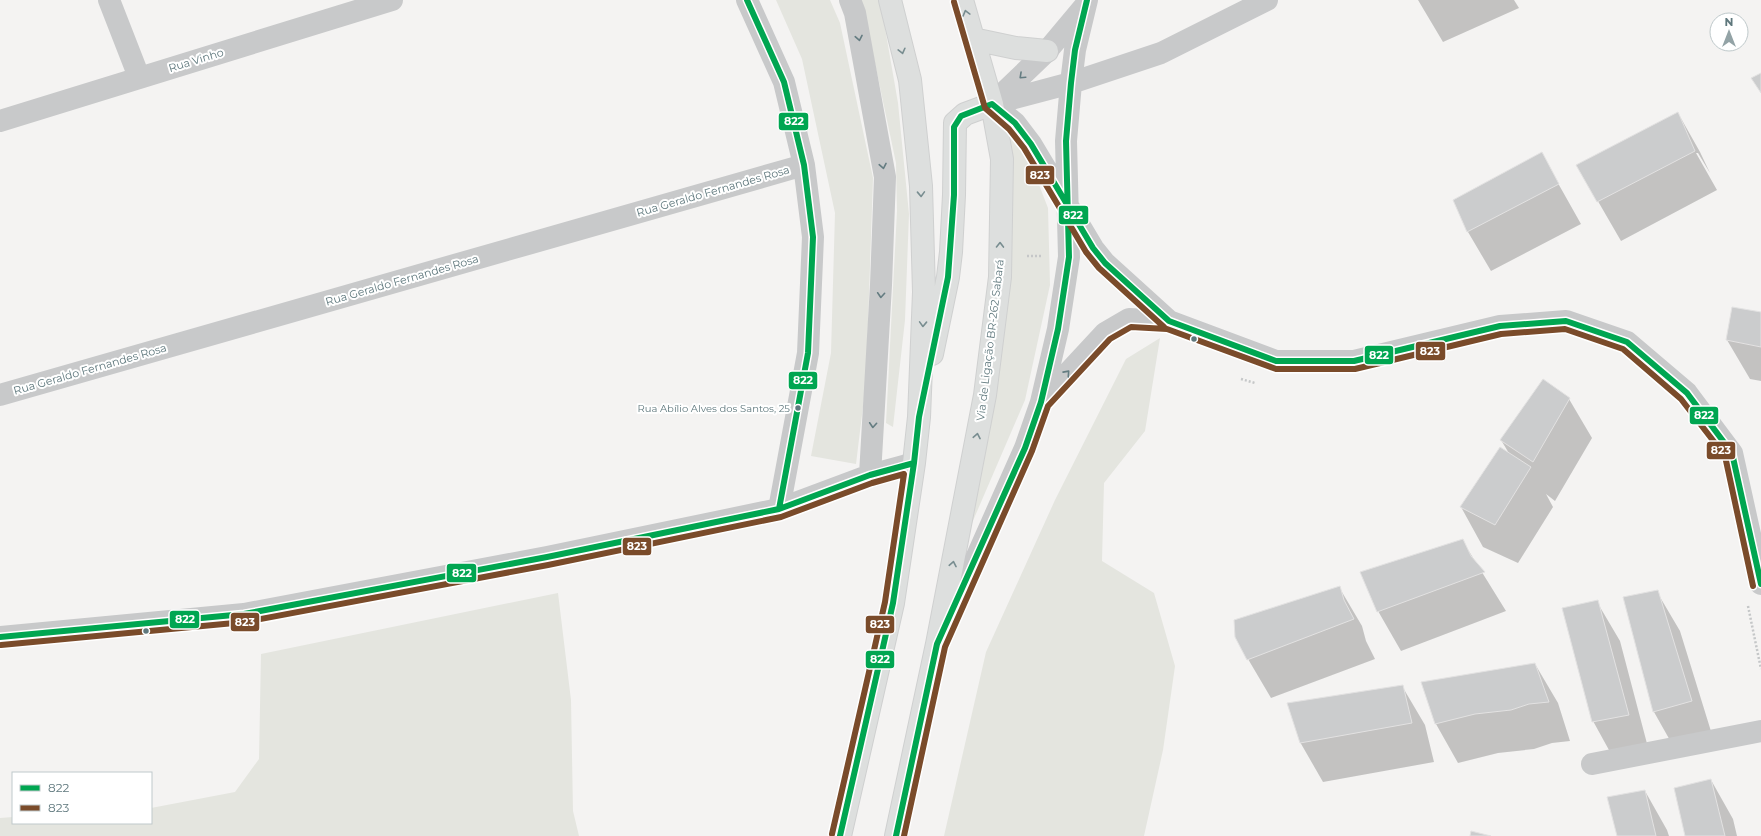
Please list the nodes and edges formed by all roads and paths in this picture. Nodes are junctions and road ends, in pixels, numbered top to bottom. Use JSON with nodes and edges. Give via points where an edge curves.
{"nodes":[{"id":1,"x":109,"y":0,"type":"edge"},
{"id":2,"x":392,"y":0,"type":"edge"},
{"id":3,"x":747,"y":0,"type":"edge"},
{"id":4,"x":850,"y":0,"type":"edge"},
{"id":5,"x":890,"y":0,"type":"edge"},
{"id":6,"x":962,"y":0,"type":"edge"},
{"id":7,"x":1267,"y":0,"type":"edge"},
{"id":8,"x":1086,"y":3,"type":"edge"},
{"id":9,"x":973,"y":39,"type":"junction"},
{"id":10,"x":1047,"y":51,"type":"junction"},
{"id":11,"x":139,"y":78,"type":"junction"},
{"id":12,"x":1071,"y":83,"type":"junction"},
{"id":13,"x":992,"y":104,"type":"junction"},
{"id":14,"x":0,"y":121,"type":"edge"},
{"id":15,"x":804,"y":164,"type":"junction"},
{"id":16,"x":1068,"y":206,"type":"junction"},
{"id":17,"x":1169,"y":321,"type":"junction"},
{"id":18,"x":1236,"y":377,"type":"dead end"},
{"id":19,"x":1258,"y":384,"type":"dead end"},
{"id":20,"x":0,"y":396,"type":"edge"},
{"id":21,"x":1041,"y":402,"type":"junction"},
{"id":22,"x":919,"y":417,"type":"junction"},
{"id":23,"x":914,"y":463,"type":"junction"},
{"id":24,"x":870,"y":474,"type":"junction"},
{"id":25,"x":779,"y":509,"type":"junction"},
{"id":26,"x":1761,"y":584,"type":"edge"},
{"id":27,"x":1747,"y":601,"type":"dead end"},
{"id":28,"x":0,"y":637,"type":"edge"},
{"id":29,"x":938,"y":644,"type":"junction"},
{"id":30,"x":1761,"y":669,"type":"edge"},
{"id":31,"x":1761,"y":731,"type":"edge"},
{"id":32,"x":1592,"y":764,"type":"dead end"},
{"id":33,"x":840,"y":836,"type":"edge"},
{"id":34,"x":896,"y":836,"type":"edge"}],
"edges":[{"from":1,"to":11,"type":"street"},
{"from":2,"to":11,"type":"street","name":"Rua Vinho"},
{"from":3,"to":15,"type":"street","via":[[784,82]]},
{"from":4,"to":24,"type":"street","one_way":true,"via":[[855,13],[885,177],[882,286]]},
{"from":5,"to":22,"type":"highway","one_way":true,"via":[[910,80],[921,186],[924,292]]},
{"from":9,"to":6,"type":"highway","name":"Via de Ligação BR-262 Sabará","one_way":true},
{"from":7,"to":12,"type":"street","via":[[1161,53]]},
{"from":8,"to":10,"type":"street"},
{"from":8,"to":12,"type":"street","via":[[1075,50]]},
{"from":9,"to":10,"type":"highway","via":[[1016,48]]},
{"from":9,"to":13,"type":"highway","name":"Via de Ligação BR-262 Sabará"},
{"from":10,"to":13,"type":"street","one_way":true},
{"from":11,"to":14,"type":"street","name":"Rua Vinho"},
{"from":12,"to":13,"type":"street"},
{"from":12,"to":16,"type":"street","via":[[1066,141]]},
{"from":13,"to":16,"type":"street","via":[[1015,123],[1031,144]]},
{"from":13,"to":22,"type":"highway","via":[[965,114],[955,123],[950,265]]},
{"from":29,"to":13,"type":"highway","name":"Via de Ligação BR-262 Sabará","one_way":true,"via":[[985,395],[1000,278],[1002,159]]},
{"from":15,"to":20,"type":"street","name":"Rua Geraldo Fernandes Rosa"},
{"from":15,"to":25,"type":"street","via":[[813,237],[808,353]]},
{"from":16,"to":17,"type":"street","via":[[1105,263]]},
{"from":16,"to":21,"type":"street","name":"Via de Ligação BR-262 Sabará","via":[[1069,257],[1058,329]]},
{"from":21,"to":17,"type":"street","one_way":true,"via":[[1105,333],[1129,319]]},
{"from":17,"to":26,"type":"street","via":[[1276,361],[1354,361],[1500,326],[1566,321],[1627,342],[1686,393],[1732,453]]},
{"from":18,"to":19,"type":"path"},
{"from":21,"to":29,"type":"street","name":"Via de Ligação BR-262 Sabará","via":[[1025,448]]},
{"from":22,"to":23,"type":"highway"},
{"from":23,"to":24,"type":"street"},
{"from":23,"to":33,"type":"highway","via":[[893,603]]},
{"from":24,"to":25,"type":"street"},
{"from":25,"to":28,"type":"street","via":[[547,557],[244,614]]},
{"from":27,"to":30,"type":"path"},
{"from":29,"to":34,"type":"highway","name":"Via de Ligação BR-262 Sabará"},
{"from":31,"to":32,"type":"street"}]}
